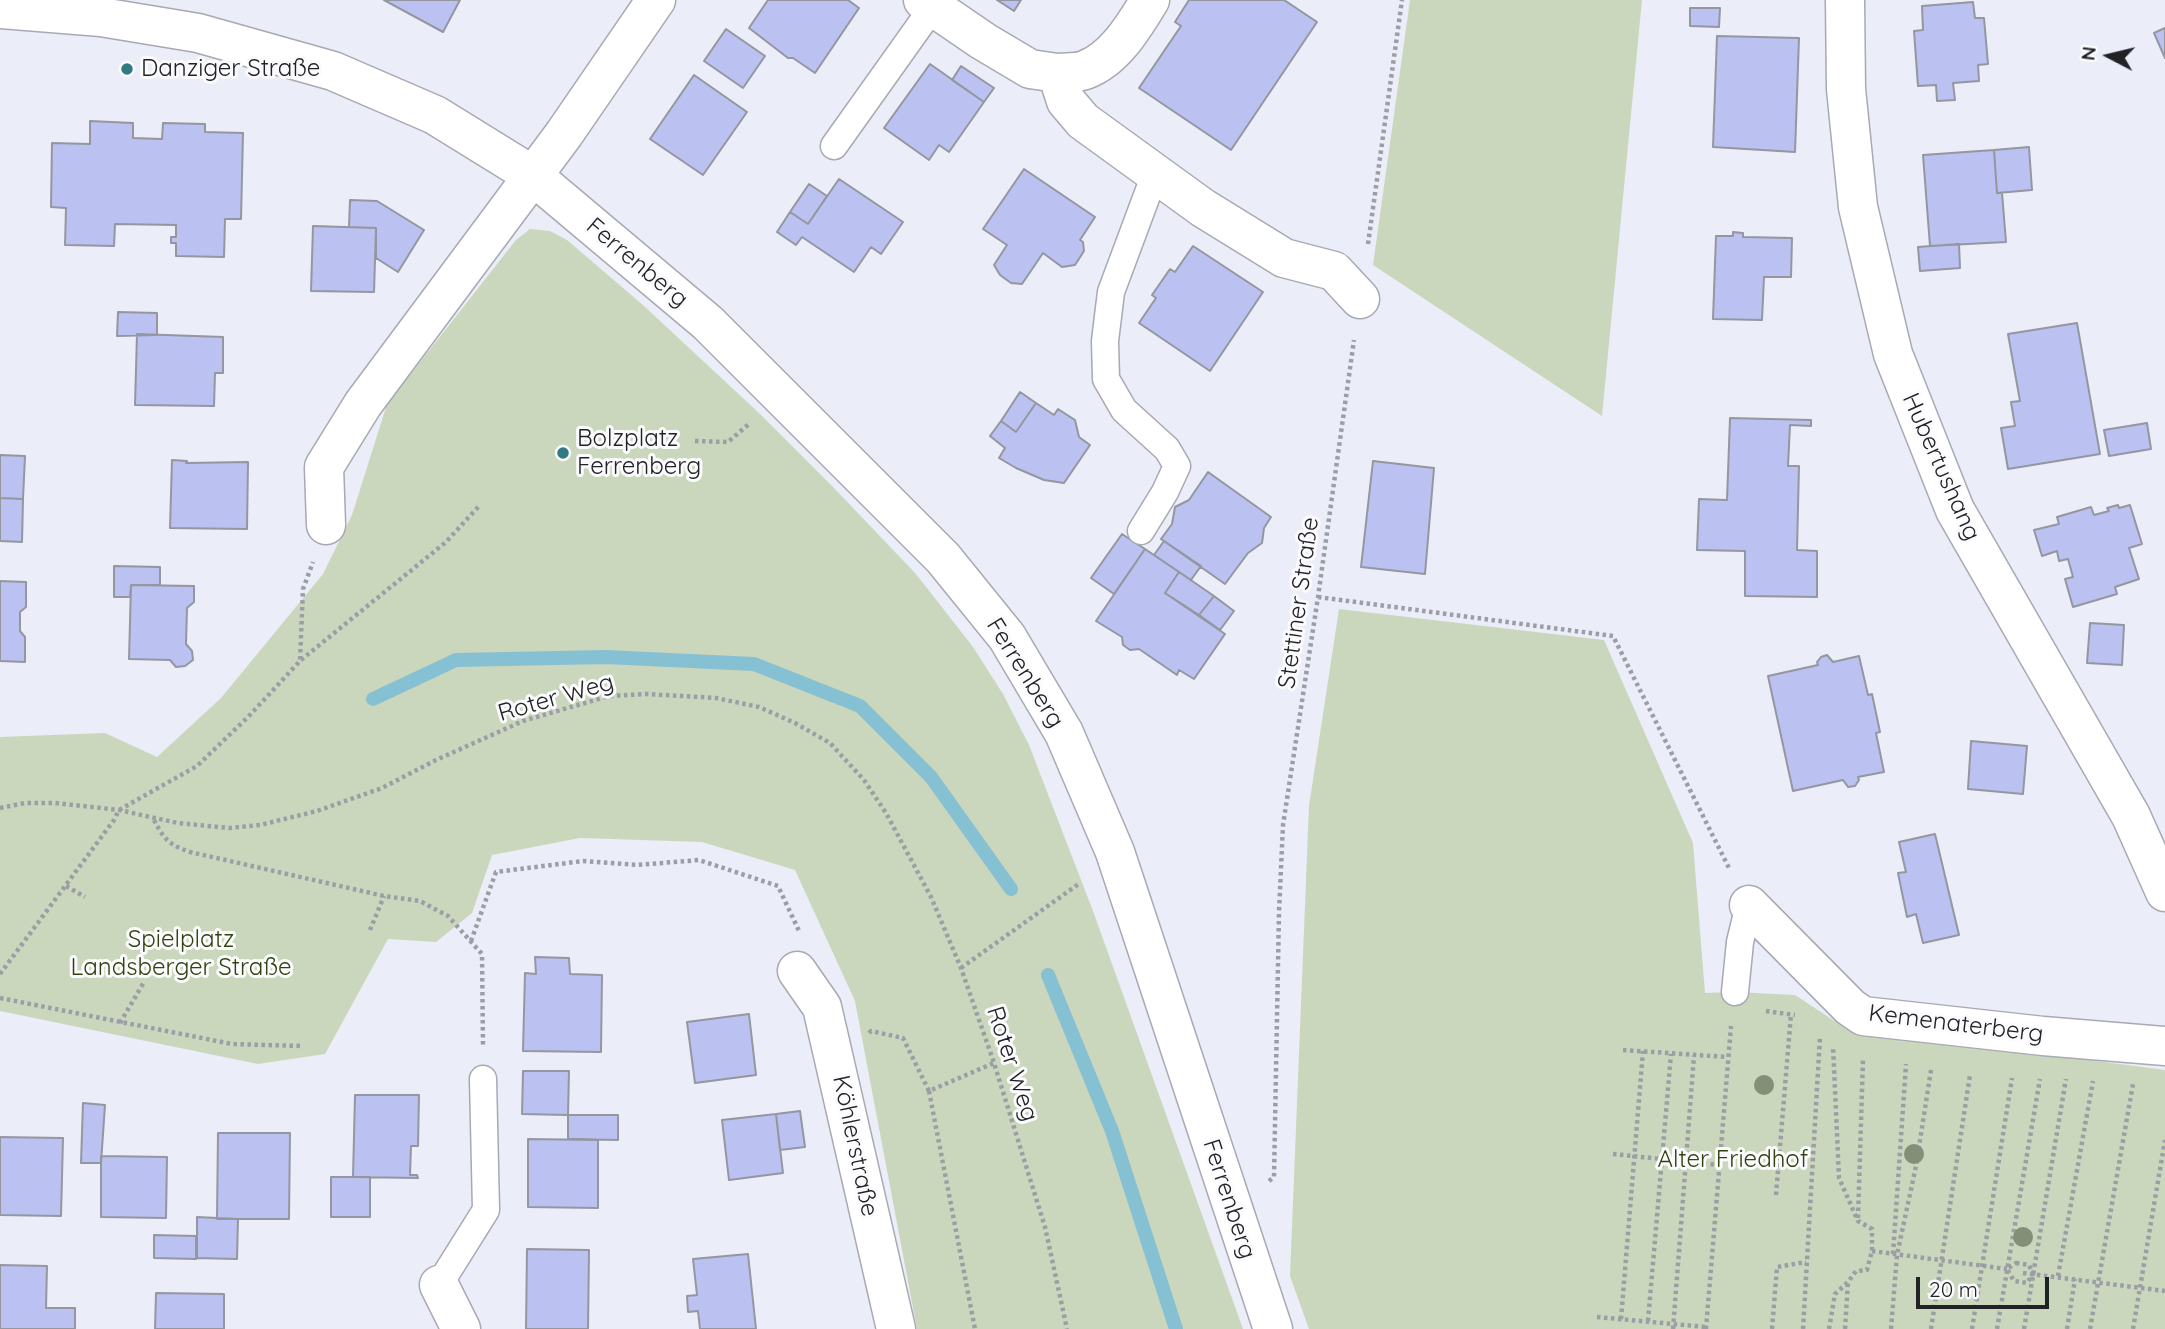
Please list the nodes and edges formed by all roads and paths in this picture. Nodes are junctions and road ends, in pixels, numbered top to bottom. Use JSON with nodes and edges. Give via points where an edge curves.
{"nodes":[{"id":1,"x":656,"y":0,"type":"edge"},
{"id":2,"x":1150,"y":0,"type":"edge"},
{"id":3,"x":1402,"y":0,"type":"edge"},
{"id":4,"x":1845,"y":0,"type":"edge"},
{"id":5,"x":928,"y":3,"type":"edge"},
{"id":6,"x":0,"y":9,"type":"edge"},
{"id":7,"x":1057,"y":73,"type":"junction"},
{"id":8,"x":834,"y":146,"type":"dead end"},
{"id":9,"x":1155,"y":174,"type":"junction"},
{"id":10,"x":532,"y":175,"type":"junction"},
{"id":11,"x":1360,"y":299,"type":"junction"},
{"id":12,"x":782,"y":396,"type":"junction"},
{"id":13,"x":695,"y":442,"type":"dead end"},
{"id":14,"x":480,"y":505,"type":"dead end"},
{"id":15,"x":327,"y":525,"type":"joint"},
{"id":16,"x":1141,"y":531,"type":"dead end"},
{"id":17,"x":1318,"y":597,"type":"junction"},
{"id":18,"x":300,"y":661,"type":"junction"},
{"id":19,"x":0,"y":808,"type":"edge"},
{"id":20,"x":119,"y":810,"type":"junction"},
{"id":21,"x":153,"y":819,"type":"junction"},
{"id":22,"x":1115,"y":852,"type":"junction"},
{"id":23,"x":1724,"y":859,"type":"dead end"},
{"id":24,"x":65,"y":886,"type":"junction"},
{"id":25,"x":2165,"y":892,"type":"edge"},
{"id":26,"x":384,"y":896,"type":"junction"},
{"id":27,"x":85,"y":897,"type":"dead end"},
{"id":28,"x":1749,"y":905,"type":"joint"},
{"id":29,"x":370,"y":930,"type":"dead end"},
{"id":30,"x":471,"y":941,"type":"junction"},
{"id":31,"x":961,"y":968,"type":"junction"},
{"id":32,"x":797,"y":971,"type":"joint"},
{"id":33,"x":0,"y":974,"type":"edge"},
{"id":34,"x":144,"y":982,"type":"dead end"},
{"id":35,"x":0,"y":998,"type":"edge"},
{"id":36,"x":1734,"y":999,"type":"junction"},
{"id":37,"x":1791,"y":1014,"type":"junction"},
{"id":38,"x":1801,"y":1016,"type":"dead end"},
{"id":39,"x":120,"y":1023,"type":"junction"},
{"id":40,"x":1821,"y":1032,"type":"dead end"},
{"id":41,"x":1833,"y":1035,"type":"dead end"},
{"id":42,"x":302,"y":1046,"type":"dead end"},
{"id":43,"x":2165,"y":1046,"type":"edge"},
{"id":44,"x":1623,"y":1050,"type":"dead end"},
{"id":45,"x":1643,"y":1051,"type":"junction"},
{"id":46,"x":1863,"y":1051,"type":"dead end"},
{"id":47,"x":1671,"y":1054,"type":"junction"},
{"id":48,"x":1694,"y":1056,"type":"junction"},
{"id":49,"x":1727,"y":1057,"type":"junction"},
{"id":50,"x":836,"y":1059,"type":"junction"},
{"id":51,"x":994,"y":1063,"type":"junction"},
{"id":52,"x":1906,"y":1064,"type":"dead end"},
{"id":53,"x":2096,"y":1068,"type":"dead end"},
{"id":54,"x":1931,"y":1070,"type":"dead end"},
{"id":55,"x":2135,"y":1073,"type":"dead end"},
{"id":56,"x":2041,"y":1074,"type":"dead end"},
{"id":57,"x":1970,"y":1075,"type":"dead end"},
{"id":58,"x":2012,"y":1078,"type":"dead end"},
{"id":59,"x":2067,"y":1078,"type":"dead end"},
{"id":60,"x":483,"y":1079,"type":"joint"},
{"id":61,"x":929,"y":1091,"type":"junction"},
{"id":62,"x":2165,"y":1140,"type":"edge"},
{"id":63,"x":1612,"y":1154,"type":"dead end"},
{"id":64,"x":1634,"y":1156,"type":"junction"},
{"id":65,"x":1662,"y":1159,"type":"junction"},
{"id":66,"x":1687,"y":1162,"type":"junction"},
{"id":67,"x":1719,"y":1165,"type":"junction"},
{"id":68,"x":1273,"y":1177,"type":"dead end"},
{"id":69,"x":1776,"y":1195,"type":"dead end"},
{"id":70,"x":1858,"y":1221,"type":"junction"},
{"id":71,"x":1872,"y":1251,"type":"junction"},
{"id":72,"x":1895,"y":1254,"type":"junction"},
{"id":73,"x":1943,"y":1261,"type":"junction"},
{"id":74,"x":1806,"y":1262,"type":"junction"},
{"id":75,"x":1983,"y":1266,"type":"junction"},
{"id":76,"x":2007,"y":1269,"type":"junction"},
{"id":77,"x":2023,"y":1273,"type":"dead end"},
{"id":78,"x":2034,"y":1274,"type":"junction"},
{"id":79,"x":2058,"y":1276,"type":"junction"},
{"id":80,"x":2075,"y":1279,"type":"junction"},
{"id":81,"x":1848,"y":1282,"type":"junction"},
{"id":82,"x":2098,"y":1282,"type":"junction"},
{"id":83,"x":439,"y":1285,"type":"joint"},
{"id":84,"x":2140,"y":1288,"type":"junction"},
{"id":85,"x":2165,"y":1291,"type":"edge"},
{"id":86,"x":1597,"y":1317,"type":"dead end"},
{"id":87,"x":1621,"y":1319,"type":"junction"},
{"id":88,"x":1648,"y":1321,"type":"junction"},
{"id":89,"x":1673,"y":1326,"type":"edge"},
{"id":90,"x":1706,"y":1328,"type":"edge"},
{"id":91,"x":461,"y":1329,"type":"edge"},
{"id":92,"x":896,"y":1329,"type":"edge"},
{"id":93,"x":975,"y":1329,"type":"edge"},
{"id":94,"x":1067,"y":1329,"type":"edge"},
{"id":95,"x":1273,"y":1329,"type":"edge"},
{"id":96,"x":1772,"y":1329,"type":"edge"},
{"id":97,"x":1803,"y":1329,"type":"edge"},
{"id":98,"x":1829,"y":1329,"type":"edge"},
{"id":99,"x":1845,"y":1329,"type":"edge"},
{"id":100,"x":1891,"y":1329,"type":"edge"},
{"id":101,"x":1931,"y":1329,"type":"edge"},
{"id":102,"x":1972,"y":1329,"type":"edge"},
{"id":103,"x":1997,"y":1329,"type":"edge"},
{"id":104,"x":2024,"y":1329,"type":"edge"},
{"id":105,"x":2067,"y":1329,"type":"edge"},
{"id":106,"x":2090,"y":1329,"type":"edge"},
{"id":107,"x":2133,"y":1329,"type":"edge"}],
"edges":[{"from":1,"to":10,"type":"street"},
{"from":2,"to":7,"type":"street","via":[[1109,55],[1084,70]]},
{"from":3,"to":11,"type":"path","name":"Stettiner Straße"},
{"from":4,"to":25,"type":"street","name":"Hubertushang","via":[[1846,89],[1858,207],[1893,354],[1955,510],[2131,816]]},
{"from":5,"to":7,"type":"street","via":[[1030,69]]},
{"from":5,"to":8,"type":"lane"},
{"from":6,"to":10,"type":"street","name":"Ferrenberg","via":[[101,17],[198,33],[332,71],[435,116]]},
{"from":7,"to":9,"type":"street","via":[[1066,101],[1083,121]]},
{"from":9,"to":11,"type":"street","via":[[1284,258],[1334,271]]},
{"from":9,"to":16,"type":"lane","via":[[1111,292],[1105,341],[1106,379],[1124,410],[1167,449],[1177,466]]},
{"from":10,"to":12,"type":"street","name":"Ferrenberg","via":[[708,323]]},
{"from":10,"to":15,"type":"street","via":[[363,404],[324,467]]},
{"from":11,"to":17,"type":"path","name":"Stettiner Straße"},
{"from":12,"to":13,"type":"path","via":[[728,442]]},
{"from":12,"to":22,"type":"street","name":"Ferrenberg","via":[[943,558],[1007,637],[1064,733]]},
{"from":14,"to":18,"type":"path","via":[[446,542]]},
{"from":15,"to":18,"type":"path","via":[[303,589]]},
{"from":17,"to":23,"type":"path","via":[[1613,636]]},
{"from":17,"to":68,"type":"path","name":"Stettiner Straße","via":[[1283,825]]},
{"from":18,"to":20,"type":"path","via":[[197,766]]},
{"from":19,"to":20,"type":"path","name":"Roter Weg","via":[[55,803]]},
{"from":20,"to":21,"type":"path","name":"Roter Weg"},
{"from":20,"to":24,"type":"path"},
{"from":21,"to":26,"type":"path","via":[[172,846]]},
{"from":21,"to":31,"type":"path","name":"Roter Weg","via":[[229,828],[260,825],[382,788],[523,721],[609,696],[716,698],[759,707],[830,743],[864,780],[931,897]]},
{"from":22,"to":31,"type":"path","via":[[1087,879]]},
{"from":22,"to":95,"type":"street","name":"Ferrenberg"},
{"from":24,"to":27,"type":"path"},
{"from":24,"to":33,"type":"path"},
{"from":26,"to":29,"type":"path"},
{"from":26,"to":30,"type":"path","via":[[420,901],[449,916]]},
{"from":28,"to":36,"type":"lane"},
{"from":28,"to":43,"type":"street","name":"Kemenaterberg","via":[[1863,1016]]},
{"from":30,"to":32,"type":"path","via":[[496,872],[583,861],[637,865],[699,860],[778,886],[802,936]]},
{"from":30,"to":60,"type":"path","via":[[482,954]]},
{"from":31,"to":51,"type":"path","name":"Roter Weg"},
{"from":32,"to":50,"type":"street","name":"Köhlerstraße","via":[[822,1007]]},
{"from":34,"to":39,"type":"path"},
{"from":35,"to":39,"type":"path"},
{"from":36,"to":37,"type":"path"},
{"from":36,"to":49,"type":"path"},
{"from":37,"to":38,"type":"path"},
{"from":37,"to":69,"type":"path"},
{"from":39,"to":42,"type":"path","via":[[232,1044]]},
{"from":40,"to":74,"type":"path"},
{"from":41,"to":70,"type":"path","via":[[1839,1178]]},
{"from":44,"to":45,"type":"path"},
{"from":45,"to":47,"type":"path"},
{"from":45,"to":64,"type":"path"},
{"from":46,"to":70,"type":"path"},
{"from":47,"to":48,"type":"path"},
{"from":47,"to":65,"type":"path"},
{"from":48,"to":49,"type":"path"},
{"from":48,"to":66,"type":"path"},
{"from":49,"to":67,"type":"path"},
{"from":50,"to":61,"type":"path","via":[[872,1031],[903,1038]]},
{"from":50,"to":92,"type":"street","name":"Köhlerstraße"},
{"from":51,"to":61,"type":"path"},
{"from":51,"to":94,"type":"path","name":"Roter Weg","via":[[1045,1227]]},
{"from":52,"to":72,"type":"path"},
{"from":53,"to":79,"type":"path"},
{"from":54,"to":72,"type":"path","via":[[1916,1166]]},
{"from":55,"to":82,"type":"path"},
{"from":56,"to":76,"type":"path"},
{"from":57,"to":73,"type":"path"},
{"from":58,"to":75,"type":"path"},
{"from":59,"to":78,"type":"path"},
{"from":60,"to":83,"type":"lane","via":[[486,1210]]},
{"from":61,"to":93,"type":"path"},
{"from":62,"to":84,"type":"path"},
{"from":63,"to":64,"type":"path"},
{"from":64,"to":65,"type":"path"},
{"from":64,"to":87,"type":"path"},
{"from":65,"to":66,"type":"path"},
{"from":65,"to":88,"type":"path"},
{"from":66,"to":67,"type":"path"},
{"from":66,"to":89,"type":"path"},
{"from":67,"to":90,"type":"path"},
{"from":70,"to":71,"type":"path","via":[[1872,1229]]},
{"from":71,"to":72,"type":"path"},
{"from":71,"to":81,"type":"path","via":[[1867,1270],[1856,1271]]},
{"from":72,"to":73,"type":"path"},
{"from":72,"to":100,"type":"path"},
{"from":73,"to":75,"type":"path"},
{"from":73,"to":101,"type":"path"},
{"from":74,"to":96,"type":"path","via":[[1777,1267]]},
{"from":74,"to":97,"type":"path"},
{"from":75,"to":76,"type":"path"},
{"from":75,"to":102,"type":"path"},
{"from":76,"to":78,"type":"path","via":[[2016,1263],[2029,1265]]},
{"from":76,"to":78,"type":"path","via":[[2014,1281],[2027,1283]]},
{"from":76,"to":103,"type":"path"},
{"from":77,"to":78,"type":"path"},
{"from":78,"to":79,"type":"path"},
{"from":78,"to":104,"type":"path"},
{"from":79,"to":80,"type":"path"},
{"from":80,"to":82,"type":"path"},
{"from":80,"to":105,"type":"path"},
{"from":81,"to":98,"type":"path","via":[[1835,1294]]},
{"from":81,"to":99,"type":"path"},
{"from":82,"to":84,"type":"path"},
{"from":82,"to":106,"type":"path"},
{"from":83,"to":91,"type":"street"},
{"from":84,"to":85,"type":"path"},
{"from":84,"to":107,"type":"path"},
{"from":86,"to":87,"type":"path"},
{"from":87,"to":88,"type":"path"},
{"from":88,"to":89,"type":"path"},
{"from":89,"to":90,"type":"path"}]}
